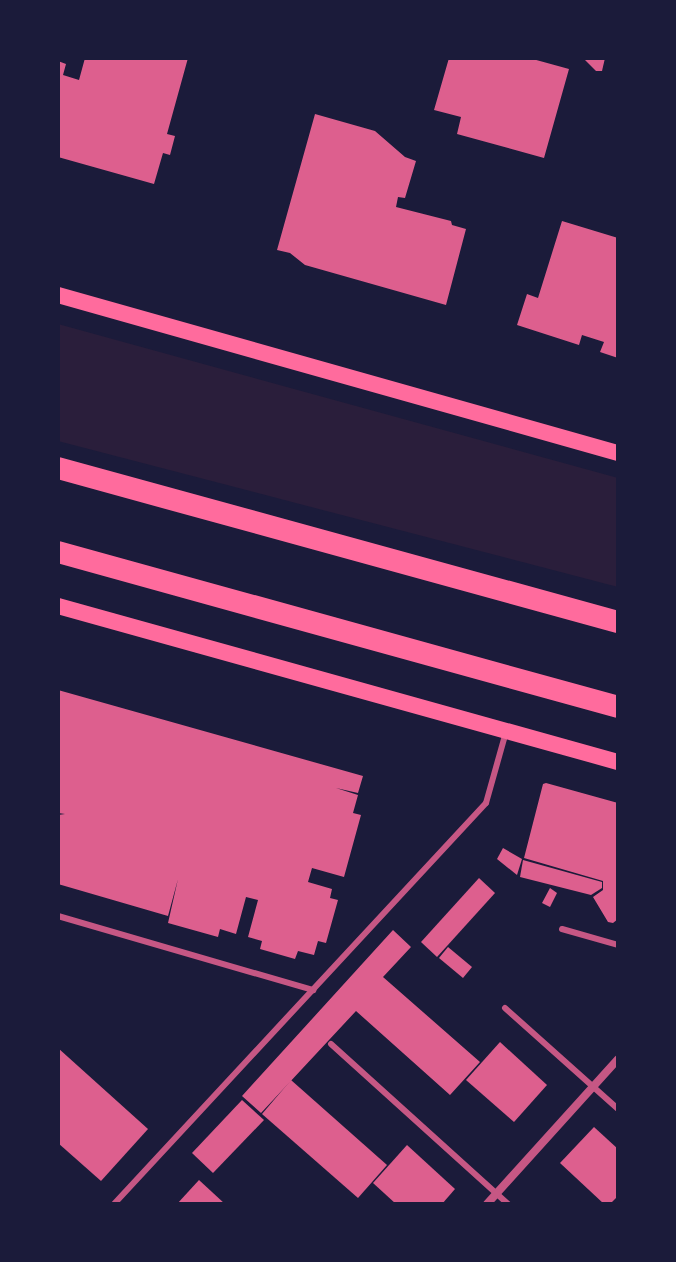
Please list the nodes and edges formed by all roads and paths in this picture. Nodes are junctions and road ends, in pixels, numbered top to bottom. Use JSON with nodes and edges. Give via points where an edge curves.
{"nodes":[{"id":1,"x":58,"y":295,"type":"edge"},
{"id":2,"x":618,"y":453,"type":"edge"},
{"id":3,"x":58,"y":468,"type":"edge"},
{"id":4,"x":58,"y":552,"type":"edge"},
{"id":5,"x":58,"y":606,"type":"edge"},
{"id":6,"x":618,"y":622,"type":"edge"},
{"id":7,"x":618,"y":707,"type":"edge"},
{"id":8,"x":506,"y":731,"type":"junction"},
{"id":9,"x":618,"y":762,"type":"edge"},
{"id":10,"x":58,"y":916,"type":"edge"},
{"id":11,"x":562,"y":929,"type":"dead end"},
{"id":12,"x":618,"y":945,"type":"edge"},
{"id":13,"x":313,"y":990,"type":"junction"},
{"id":14,"x":505,"y":1008,"type":"dead end"},
{"id":15,"x":331,"y":1044,"type":"dead end"},
{"id":16,"x":618,"y":1059,"type":"edge"},
{"id":17,"x":593,"y":1087,"type":"junction"},
{"id":18,"x":618,"y":1109,"type":"edge"},
{"id":19,"x":497,"y":1194,"type":"junction"},
{"id":20,"x":114,"y":1204,"type":"edge"},
{"id":21,"x":487,"y":1204,"type":"edge"},
{"id":22,"x":508,"y":1204,"type":"edge"}],
"edges":[{"from":1,"to":2,"type":"main road"},
{"from":3,"to":6,"type":"highway"},
{"from":4,"to":7,"type":"highway"},
{"from":5,"to":8,"type":"main road"},
{"from":8,"to":9,"type":"main road"},
{"from":8,"to":13,"type":"lane","via":[[486,803]]},
{"from":10,"to":13,"type":"lane"},
{"from":11,"to":12,"type":"lane"},
{"from":13,"to":20,"type":"lane"},
{"from":14,"to":17,"type":"lane"},
{"from":15,"to":19,"type":"lane"},
{"from":16,"to":17,"type":"street"},
{"from":17,"to":18,"type":"lane"},
{"from":17,"to":19,"type":"street"},
{"from":19,"to":21,"type":"street"},
{"from":19,"to":22,"type":"lane"}]}
